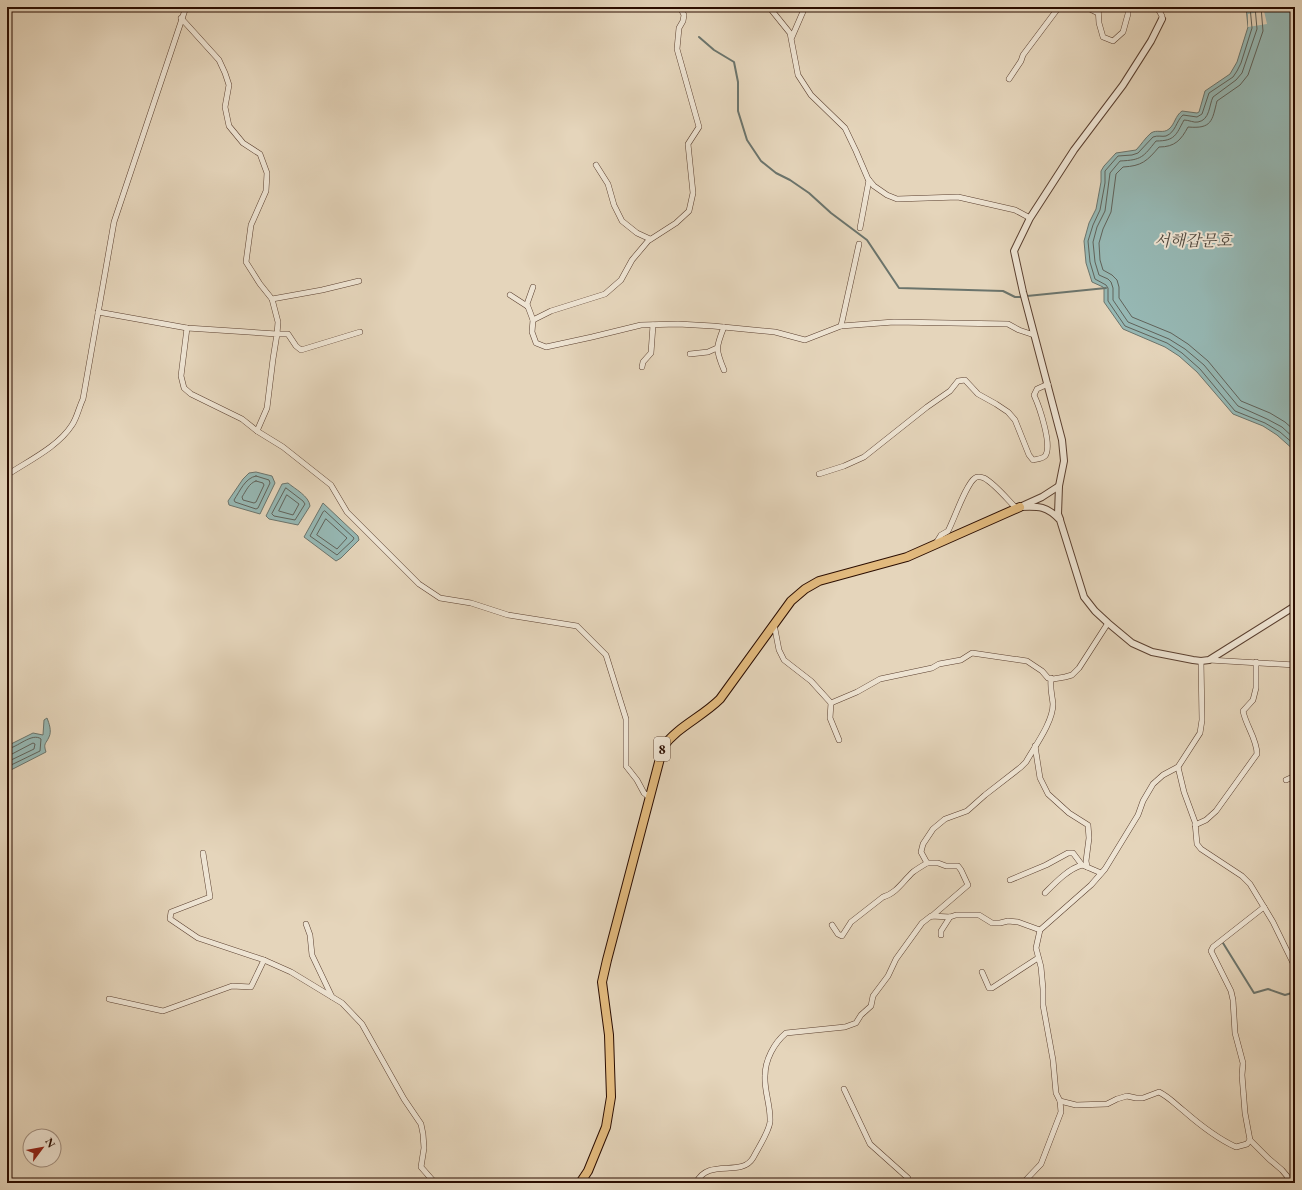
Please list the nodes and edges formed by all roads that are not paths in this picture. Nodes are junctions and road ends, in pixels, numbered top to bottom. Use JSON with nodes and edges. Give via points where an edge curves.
{"nodes":[{"id":1,"x":186,"y":7,"type":"edge"},
{"id":2,"x":680,"y":7,"type":"edge"},
{"id":3,"x":769,"y":7,"type":"edge"},
{"id":4,"x":806,"y":7,"type":"edge"},
{"id":5,"x":1059,"y":7,"type":"edge"},
{"id":6,"x":1086,"y":7,"type":"edge"},
{"id":7,"x":1098,"y":7,"type":"edge"},
{"id":8,"x":1128,"y":7,"type":"edge"},
{"id":9,"x":1158,"y":7,"type":"edge"},
{"id":10,"x":1098,"y":13,"type":"junction"},
{"id":11,"x":181,"y":18,"type":"junction"},
{"id":12,"x":1162,"y":20,"type":"joint"},
{"id":13,"x":791,"y":38,"type":"junction"},
{"id":14,"x":1009,"y":79,"type":"dead end"},
{"id":15,"x":596,"y":165,"type":"dead end"},
{"id":16,"x":870,"y":180,"type":"junction"},
{"id":17,"x":1030,"y":218,"type":"junction"},
{"id":18,"x":860,"y":228,"type":"dead end"},
{"id":19,"x":650,"y":239,"type":"junction"},
{"id":20,"x":859,"y":244,"type":"dead end"},
{"id":21,"x":359,"y":281,"type":"dead end"},
{"id":22,"x":533,"y":287,"type":"dead end"},
{"id":23,"x":510,"y":295,"type":"dead end"},
{"id":24,"x":272,"y":299,"type":"junction"},
{"id":25,"x":527,"y":306,"type":"junction"},
{"id":26,"x":98,"y":312,"type":"junction"},
{"id":27,"x":533,"y":320,"type":"junction"},
{"id":28,"x":653,"y":325,"type":"junction"},
{"id":29,"x":841,"y":326,"type":"junction"},
{"id":30,"x":724,"y":327,"type":"junction"},
{"id":31,"x":187,"y":328,"type":"junction"},
{"id":32,"x":360,"y":332,"type":"dead end"},
{"id":33,"x":277,"y":334,"type":"junction"},
{"id":34,"x":1034,"y":335,"type":"junction"},
{"id":35,"x":717,"y":348,"type":"junction"},
{"id":36,"x":690,"y":354,"type":"dead end"},
{"id":37,"x":642,"y":367,"type":"dead end"},
{"id":38,"x":724,"y":370,"type":"dead end"},
{"id":39,"x":1048,"y":384,"type":"junction"},
{"id":40,"x":258,"y":431,"type":"junction"},
{"id":41,"x":819,"y":474,"type":"dead end"},
{"id":42,"x":7,"y":475,"type":"edge"},
{"id":43,"x":1059,"y":486,"type":"junction"},
{"id":44,"x":1018,"y":508,"type":"junction"},
{"id":45,"x":1060,"y":520,"type":"junction"},
{"id":46,"x":935,"y":545,"type":"junction"},
{"id":47,"x":1295,"y":606,"type":"edge"},
{"id":48,"x":1108,"y":623,"type":"junction"},
{"id":49,"x":774,"y":624,"type":"junction"},
{"id":50,"x":1209,"y":660,"type":"junction"},
{"id":51,"x":1201,"y":661,"type":"junction"},
{"id":52,"x":1256,"y":662,"type":"junction"},
{"id":53,"x":1295,"y":665,"type":"edge"},
{"id":54,"x":1051,"y":678,"type":"junction"},
{"id":55,"x":831,"y":703,"type":"junction"},
{"id":56,"x":839,"y":740,"type":"dead end"},
{"id":57,"x":1035,"y":746,"type":"junction"},
{"id":58,"x":1178,"y":767,"type":"junction"},
{"id":59,"x":1295,"y":776,"type":"edge"},
{"id":60,"x":1286,"y":780,"type":"dead end"},
{"id":61,"x":649,"y":797,"type":"junction"},
{"id":62,"x":1196,"y":825,"type":"junction"},
{"id":63,"x":203,"y":853,"type":"dead end"},
{"id":64,"x":927,"y":863,"type":"junction"},
{"id":65,"x":1085,"y":866,"type":"junction"},
{"id":66,"x":1101,"y":873,"type":"junction"},
{"id":67,"x":1010,"y":880,"type":"dead end"},
{"id":68,"x":1045,"y":893,"type":"dead end"},
{"id":69,"x":1264,"y":906,"type":"junction"},
{"id":70,"x":931,"y":916,"type":"junction"},
{"id":71,"x":950,"y":917,"type":"junction"},
{"id":72,"x":306,"y":924,"type":"dead end"},
{"id":73,"x":832,"y":925,"type":"dead end"},
{"id":74,"x":1040,"y":930,"type":"junction"},
{"id":75,"x":941,"y":934,"type":"dead end"},
{"id":76,"x":1038,"y":958,"type":"junction"},
{"id":77,"x":264,"y":960,"type":"junction"},
{"id":78,"x":1294,"y":961,"type":"edge"},
{"id":79,"x":1295,"y":967,"type":"edge"},
{"id":80,"x":982,"y":972,"type":"dead end"},
{"id":81,"x":332,"y":998,"type":"junction"},
{"id":82,"x":109,"y":999,"type":"dead end"},
{"id":83,"x":844,"y":1089,"type":"dead end"},
{"id":84,"x":1060,"y":1101,"type":"junction"},
{"id":85,"x":1250,"y":1140,"type":"junction"},
{"id":86,"x":435,"y":1183,"type":"edge"},
{"id":87,"x":580,"y":1183,"type":"edge"},
{"id":88,"x":696,"y":1183,"type":"edge"},
{"id":89,"x":906,"y":1183,"type":"edge"},
{"id":90,"x":1023,"y":1183,"type":"edge"},
{"id":91,"x":1289,"y":1183,"type":"edge"}],
"edges":[{"from":1,"to":11,"type":"street"},
{"from":2,"to":19,"type":"street","via":[[684,15],[679,28],[677,49],[699,128],[688,144],[693,193],[689,211]]},
{"from":3,"to":13,"type":"street","via":[[790,33]]},
{"from":4,"to":13,"type":"street"},
{"from":5,"to":14,"type":"street","via":[[1023,55]]},
{"from":6,"to":10,"type":"street"},
{"from":7,"to":10,"type":"street"},
{"from":8,"to":10,"type":"street","via":[[1124,32],[1113,41],[1103,37]]},
{"from":9,"to":12,"type":"street"},
{"from":11,"to":24,"type":"street","via":[[219,60],[229,85],[225,107],[229,126],[243,143],[260,154],[267,173],[266,191],[251,225],[246,262]]},
{"from":11,"to":26,"type":"street","via":[[114,222]]},
{"from":12,"to":17,"type":"street","via":[[1124,85],[1074,150]]},
{"from":13,"to":16,"type":"street","via":[[798,75],[812,95],[844,128]]},
{"from":15,"to":19,"type":"street","via":[[608,184],[622,221]]},
{"from":16,"to":17,"type":"street","via":[[874,186],[897,199],[958,197],[1016,210]]},
{"from":16,"to":18,"type":"street"},
{"from":17,"to":34,"type":"street","via":[[1014,251]]},
{"from":19,"to":27,"type":"street","via":[[632,260],[621,280],[605,294],[551,311]]},
{"from":20,"to":29,"type":"street"},
{"from":21,"to":24,"type":"street"},
{"from":22,"to":25,"type":"street"},
{"from":23,"to":25,"type":"street"},
{"from":24,"to":33,"type":"street","via":[[278,322]]},
{"from":25,"to":27,"type":"street"},
{"from":26,"to":31,"type":"street"},
{"from":26,"to":42,"type":"street","via":[[83,399],[72,426],[55,443]]},
{"from":27,"to":28,"type":"street","via":[[532,332],[536,343],[546,347],[641,325]]},
{"from":28,"to":30,"type":"street"},
{"from":28,"to":37,"type":"street","via":[[651,353]]},
{"from":29,"to":30,"type":"street","via":[[805,340],[775,332]]},
{"from":29,"to":34,"type":"street","via":[[894,322],[1008,324]]},
{"from":30,"to":35,"type":"street"},
{"from":31,"to":33,"type":"street"},
{"from":31,"to":40,"type":"street","via":[[181,376],[184,388],[242,419]]},
{"from":32,"to":33,"type":"street","via":[[301,350],[288,334]]},
{"from":33,"to":40,"type":"street","via":[[267,408]]},
{"from":34,"to":39,"type":"street"},
{"from":35,"to":36,"type":"street"},
{"from":35,"to":38,"type":"street"},
{"from":39,"to":41,"type":"street","via":[[1037,389],[1034,395],[1042,418],[1047,448],[1046,455],[1041,459],[1033,460],[1029,455],[1015,420],[1008,412],[978,394],[965,380],[958,381],[950,391],[864,457]]},
{"from":39,"to":43,"type":"street","via":[[1062,440],[1064,462]]},
{"from":40,"to":61,"type":"street","via":[[283,447],[331,485],[347,512],[419,584],[440,598],[471,603],[508,615],[577,626],[606,655],[626,719],[626,766],[644,794]]},
{"from":43,"to":44,"type":"street","via":[[1042,498]]},
{"from":43,"to":45,"type":"street"},
{"from":44,"to":45,"type":"street","via":[[1046,508]]},
{"from":44,"to":46,"type":"main road","number":"8"},
{"from":44,"to":46,"type":"street","via":[[984,478],[974,478],[948,532],[941,535]]},
{"from":45,"to":48,"type":"street","via":[[1084,597],[1095,612]]},
{"from":46,"to":49,"type":"main road","number":"8","via":[[907,557],[819,581],[791,600]]},
{"from":47,"to":50,"type":"street"},
{"from":48,"to":51,"type":"street","via":[[1132,643],[1152,652]]},
{"from":48,"to":54,"type":"street","via":[[1072,675]]},
{"from":49,"to":55,"type":"street","via":[[779,650],[784,660],[811,681]]},
{"from":49,"to":61,"type":"main road","number":"8","via":[[720,699],[669,738],[663,747]]},
{"from":50,"to":51,"type":"street"},
{"from":50,"to":52,"type":"street"},
{"from":51,"to":58,"type":"street","via":[[1200,734]]},
{"from":52,"to":53,"type":"street"},
{"from":52,"to":62,"type":"street","via":[[1256,688],[1253,700],[1243,711],[1257,746],[1257,754],[1216,811]]},
{"from":54,"to":55,"type":"street","via":[[1027,661],[972,653],[961,660],[880,679]]},
{"from":54,"to":57,"type":"street","via":[[1053,704],[1050,718]]},
{"from":55,"to":56,"type":"street","via":[[830,718]]},
{"from":57,"to":64,"type":"street","via":[[1021,767],[967,811],[945,819],[933,829],[921,852]]},
{"from":57,"to":65,"type":"street","via":[[1040,778],[1048,794],[1088,825]]},
{"from":58,"to":62,"type":"street"},
{"from":58,"to":66,"type":"street","via":[[1153,784],[1121,845]]},
{"from":59,"to":60,"type":"street"},
{"from":61,"to":87,"type":"main road","number":"8","via":[[602,982],[609,1035],[611,1097],[606,1127],[588,1171]]},
{"from":62,"to":69,"type":"street","via":[[1197,844],[1201,849],[1242,876]]},
{"from":63,"to":77,"type":"street","via":[[210,897],[171,912],[170,919],[198,938]]},
{"from":64,"to":70,"type":"street","via":[[958,866],[968,886]]},
{"from":64,"to":73,"type":"street","via":[[851,922],[842,936]]},
{"from":65,"to":66,"type":"street"},
{"from":65,"to":67,"type":"street","via":[[1073,853],[1068,852],[1046,865]]},
{"from":65,"to":68,"type":"street","via":[[1076,866]]},
{"from":66,"to":74,"type":"street"},
{"from":69,"to":78,"type":"street"},
{"from":69,"to":85,"type":"street","via":[[1211,951],[1233,1000],[1235,1033],[1243,1064],[1245,1113]]},
{"from":70,"to":71,"type":"street"},
{"from":70,"to":88,"type":"street","via":[[922,923],[896,959],[888,976],[873,996],[871,1006],[861,1014],[856,1023],[845,1027],[786,1033],[780,1038],[769,1058],[764,1076],[770,1123],[753,1158],[749,1164],[742,1167],[709,1171],[700,1176]]},
{"from":71,"to":74,"type":"street","via":[[979,915],[992,922],[1018,922]]},
{"from":71,"to":75,"type":"street"},
{"from":72,"to":81,"type":"street","via":[[312,955]]},
{"from":74,"to":76,"type":"street","via":[[1036,948]]},
{"from":76,"to":80,"type":"street","via":[[992,988],[989,988]]},
{"from":76,"to":84,"type":"street","via":[[1056,1093]]},
{"from":77,"to":81,"type":"street","via":[[292,972]]},
{"from":77,"to":82,"type":"street","via":[[250,987],[232,986],[163,1011]]},
{"from":78,"to":79,"type":"street"},
{"from":81,"to":86,"type":"street","via":[[342,1004],[362,1024],[421,1124],[424,1148],[421,1167]]},
{"from":83,"to":89,"type":"street","via":[[870,1144],[908,1178]]},
{"from":84,"to":85,"type":"street","via":[[1076,1105],[1108,1104],[1127,1096],[1143,1098],[1159,1092],[1224,1142],[1240,1147]]},
{"from":84,"to":90,"type":"street","via":[[1061,1112],[1041,1164]]},
{"from":85,"to":91,"type":"street","via":[[1282,1170]]}]}
